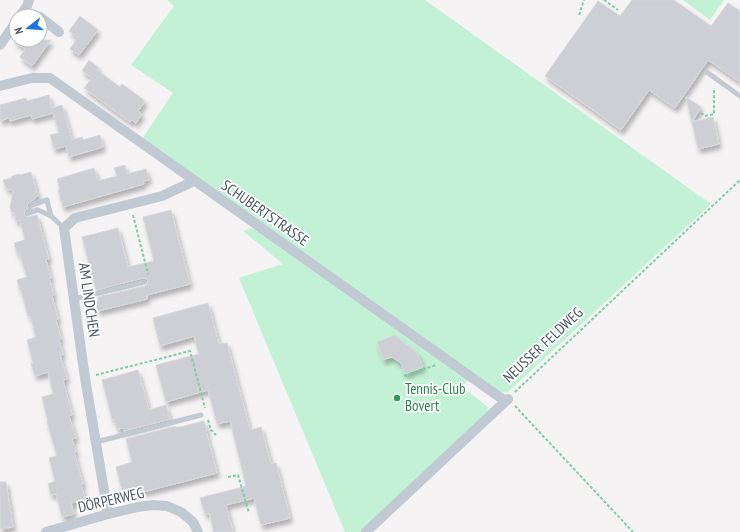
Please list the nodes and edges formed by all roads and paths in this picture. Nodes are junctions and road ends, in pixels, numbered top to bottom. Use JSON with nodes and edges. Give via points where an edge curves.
{"nodes":[{"id":1,"x":584,"y":0,"type":"edge"},
{"id":2,"x":604,"y":0,"type":"edge"},
{"id":3,"x":618,"y":10,"type":"dead end"},
{"id":4,"x":579,"y":15,"type":"dead end"},
{"id":5,"x":48,"y":23,"type":"edge"},
{"id":6,"x":59,"y":32,"type":"dead end"},
{"id":7,"x":8,"y":34,"type":"edge"},
{"id":8,"x":0,"y":45,"type":"edge"},
{"id":9,"x":708,"y":73,"type":"dead end"},
{"id":10,"x":717,"y":79,"type":"junction"},
{"id":11,"x":0,"y":86,"type":"edge"},
{"id":12,"x":740,"y":96,"type":"edge"},
{"id":13,"x":700,"y":113,"type":"dead end"},
{"id":14,"x":740,"y":180,"type":"edge"},
{"id":15,"x":194,"y":181,"type":"junction"},
{"id":16,"x":130,"y":204,"type":"junction"},
{"id":17,"x":31,"y":205,"type":"dead end"},
{"id":18,"x":28,"y":212,"type":"dead end"},
{"id":19,"x":51,"y":216,"type":"junction"},
{"id":20,"x":64,"y":228,"type":"junction"},
{"id":21,"x":144,"y":282,"type":"joint"},
{"id":22,"x":74,"y":299,"type":"junction"},
{"id":23,"x":444,"y":358,"type":"junction"},
{"id":24,"x":404,"y":376,"type":"dead end"},
{"id":25,"x":85,"y":378,"type":"junction"},
{"id":26,"x":506,"y":400,"type":"junction"},
{"id":27,"x":204,"y":414,"type":"joint"},
{"id":28,"x":208,"y":419,"type":"dead end"},
{"id":29,"x":216,"y":435,"type":"dead end"},
{"id":30,"x":96,"y":442,"type":"junction"},
{"id":31,"x":228,"y":478,"type":"dead end"},
{"id":32,"x":249,"y":513,"type":"dead end"},
{"id":33,"x":108,"y":514,"type":"junction"},
{"id":34,"x":46,"y":532,"type":"edge"},
{"id":35,"x":198,"y":532,"type":"edge"},
{"id":36,"x":366,"y":532,"type":"edge"},
{"id":37,"x":633,"y":532,"type":"edge"}],
"edges":[{"from":1,"to":4,"type":"path"},
{"from":2,"to":3,"type":"path"},
{"from":5,"to":6,"type":"street"},
{"from":7,"to":8,"type":"street"},
{"from":9,"to":10,"type":"lane"},
{"from":10,"to":12,"type":"lane"},
{"from":10,"to":13,"type":"path","via":[[714,84],[714,114],[705,116]]},
{"from":11,"to":15,"type":"street","name":"SCHUBERTSTRASSE","via":[[32,78],[50,78]]},
{"from":14,"to":26,"type":"path","name":"NEUSSER FELDWEG"},
{"from":15,"to":16,"type":"street","via":[[162,196]]},
{"from":15,"to":23,"type":"street","name":"SCHUBERTSTRASSE"},
{"from":16,"to":20,"type":"street","via":[[75,218]]},
{"from":16,"to":21,"type":"path","via":[[149,277],[148,281]]},
{"from":17,"to":19,"type":"lane","via":[[47,200]]},
{"from":18,"to":19,"type":"lane","via":[[38,210]]},
{"from":19,"to":20,"type":"lane"},
{"from":20,"to":22,"type":"street","name":"AM LINDCHEN"},
{"from":21,"to":22,"type":"lane"},
{"from":22,"to":25,"type":"street","name":"AM LINDCHEN"},
{"from":23,"to":24,"type":"path","via":[[441,363]]},
{"from":23,"to":26,"type":"street","name":"SCHUBERTSTRASSE"},
{"from":25,"to":27,"type":"path","via":[[190,351]]},
{"from":25,"to":30,"type":"street","name":"AM LINDCHEN"},
{"from":26,"to":36,"type":"street","name":"NEUSSER FELDWEG"},
{"from":26,"to":37,"type":"path"},
{"from":27,"to":30,"type":"lane"},
{"from":28,"to":29,"type":"path","via":[[211,430]]},
{"from":30,"to":33,"type":"street","name":"AM LINDCHEN"},
{"from":31,"to":32,"type":"path","via":[[238,474]]},
{"from":33,"to":34,"type":"street","name":"DÖRPERWEG"},
{"from":33,"to":35,"type":"street","name":"DÖRPERWEG","via":[[138,507],[166,506],[181,512],[193,522]]}]}
